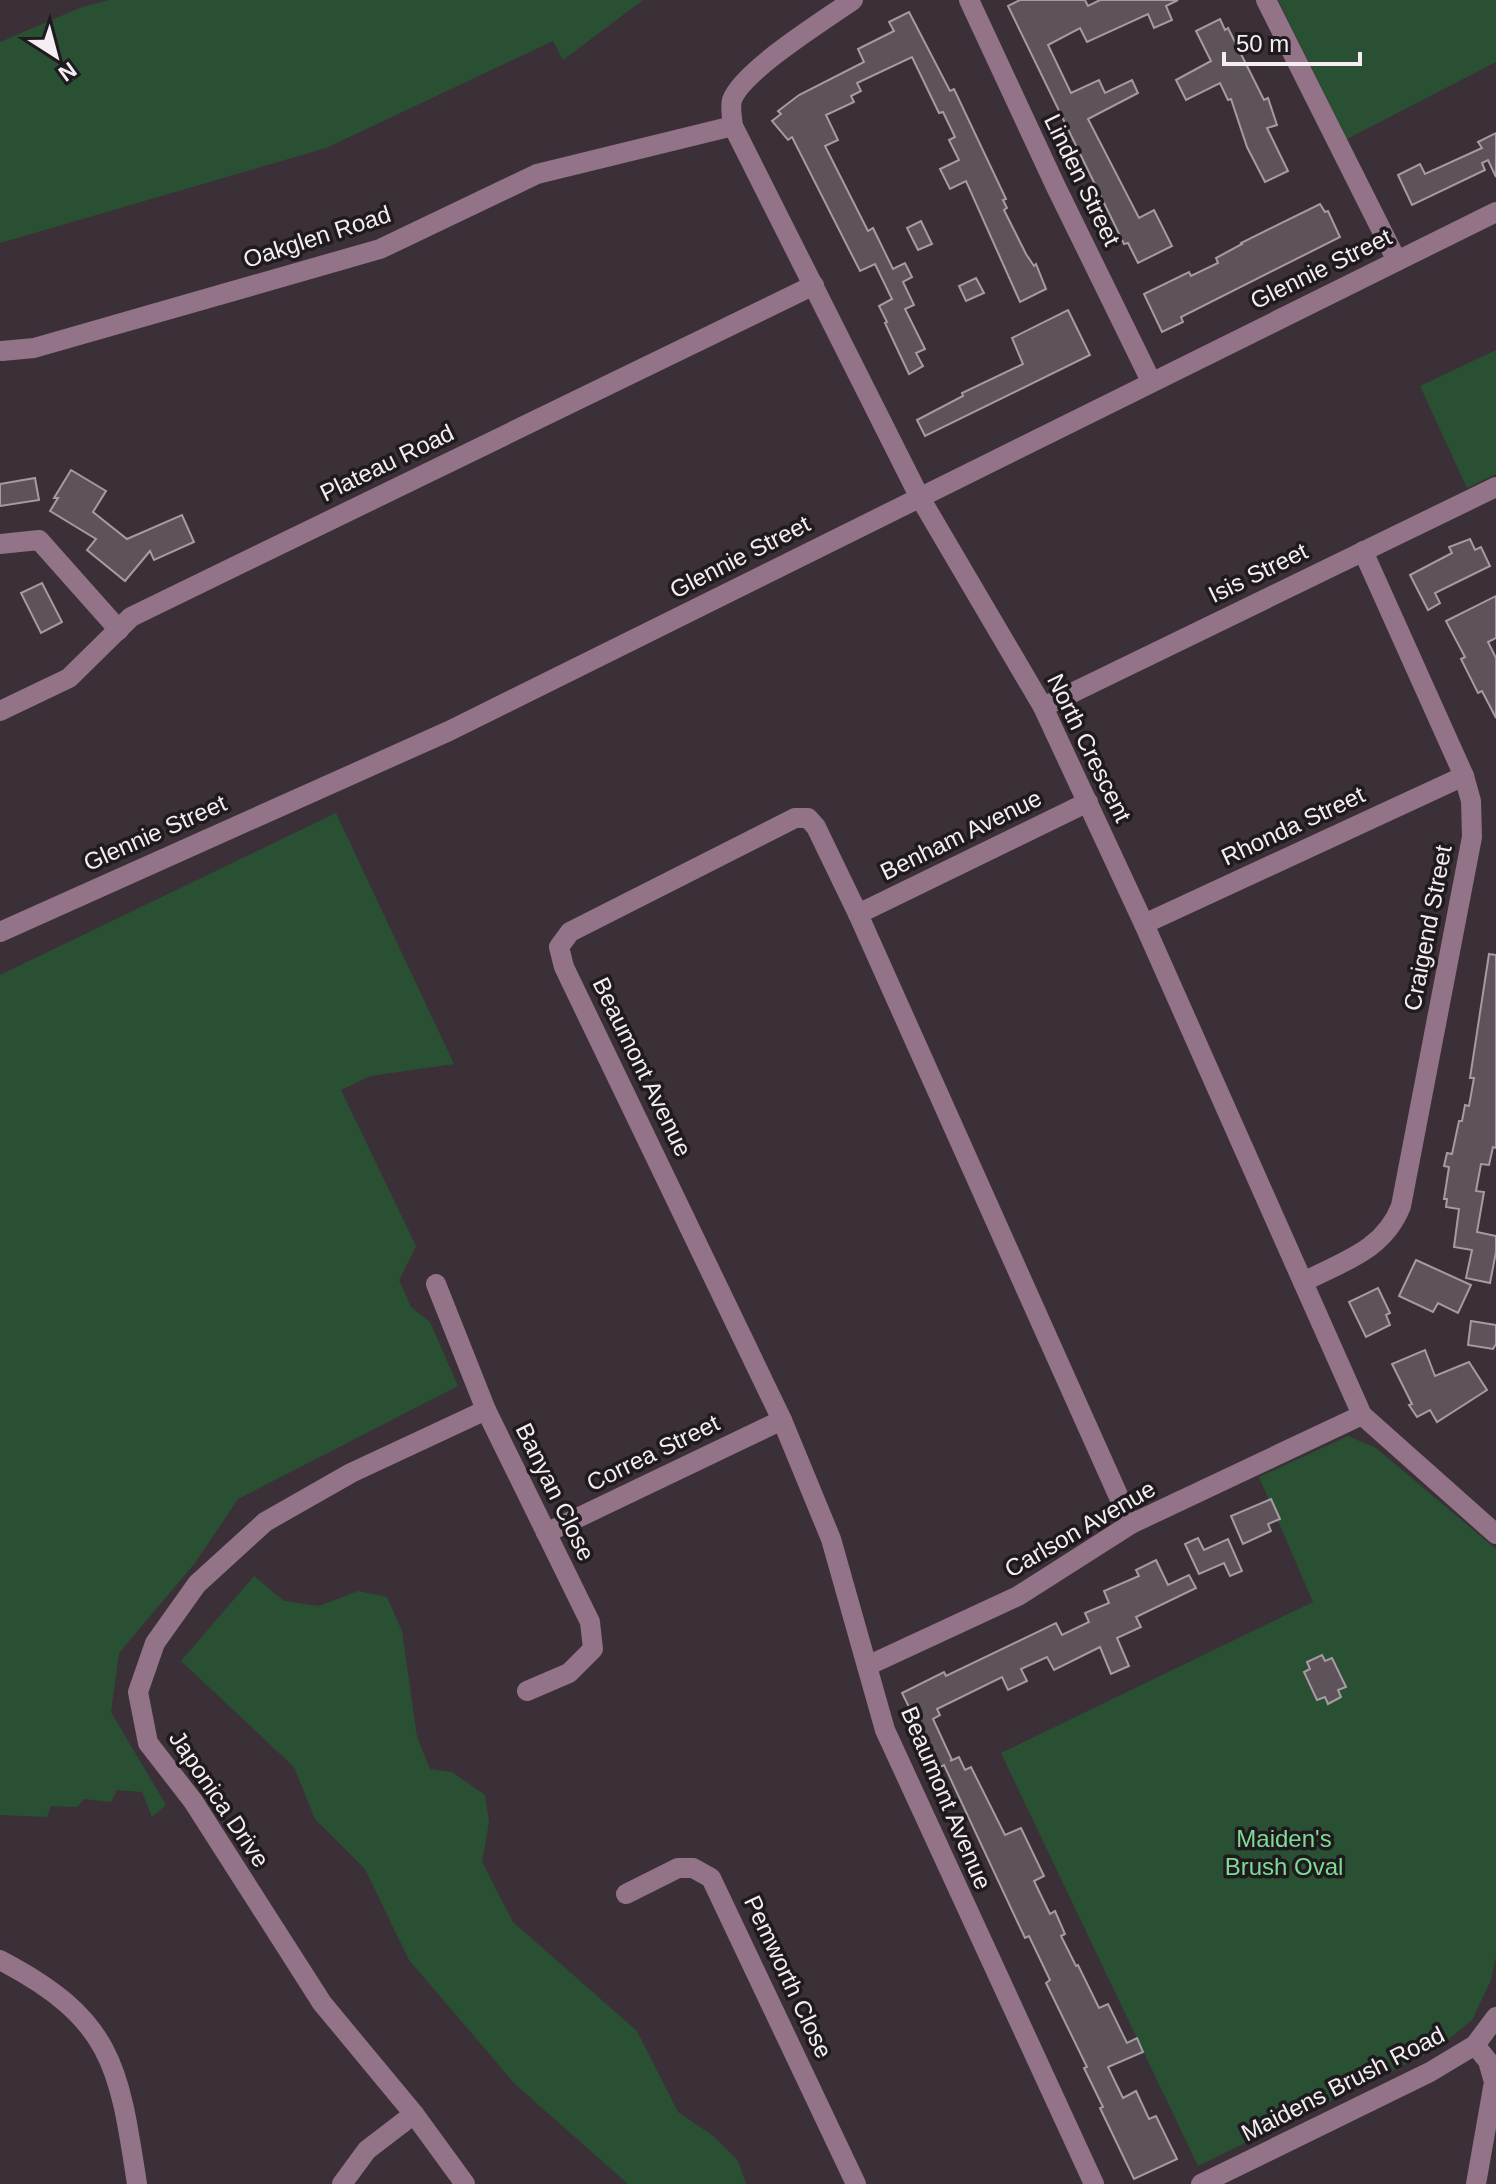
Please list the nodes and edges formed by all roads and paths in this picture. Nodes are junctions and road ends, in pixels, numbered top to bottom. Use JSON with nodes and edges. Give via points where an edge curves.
{"nodes":[{"id":1,"x":853,"y":0,"type":"edge"},
{"id":2,"x":969,"y":0,"type":"edge"},
{"id":3,"x":1266,"y":0,"type":"edge"},
{"id":4,"x":733,"y":126,"type":"junction"},
{"id":5,"x":1496,"y":212,"type":"edge"},
{"id":6,"x":1397,"y":261,"type":"junction"},
{"id":7,"x":814,"y":285,"type":"junction"},
{"id":8,"x":2,"y":351,"type":"dead end"},
{"id":9,"x":1151,"y":381,"type":"junction"},
{"id":10,"x":1496,"y":487,"type":"edge"},
{"id":11,"x":919,"y":496,"type":"junction"},
{"id":12,"x":0,"y":544,"type":"edge"},
{"id":13,"x":1363,"y":551,"type":"junction"},
{"id":14,"x":119,"y":630,"type":"junction"},
{"id":15,"x":1043,"y":707,"type":"junction"},
{"id":16,"x":0,"y":711,"type":"edge"},
{"id":17,"x":1464,"y":776,"type":"junction"},
{"id":18,"x":1088,"y":802,"type":"junction"},
{"id":19,"x":858,"y":914,"type":"junction"},
{"id":20,"x":1144,"y":924,"type":"junction"},
{"id":21,"x":0,"y":932,"type":"edge"},
{"id":22,"x":1303,"y":1282,"type":"junction"},
{"id":23,"x":436,"y":1284,"type":"dead end"},
{"id":24,"x":486,"y":1410,"type":"junction"},
{"id":25,"x":1362,"y":1415,"type":"junction"},
{"id":26,"x":782,"y":1420,"type":"junction"},
{"id":27,"x":1131,"y":1524,"type":"junction"},
{"id":28,"x":546,"y":1533,"type":"junction"},
{"id":29,"x":1496,"y":1534,"type":"edge"},
{"id":30,"x":867,"y":1666,"type":"junction"},
{"id":31,"x":527,"y":1691,"type":"dead end"},
{"id":32,"x":626,"y":1894,"type":"dead end"},
{"id":33,"x":0,"y":1960,"type":"edge"},
{"id":34,"x":1496,"y":2017,"type":"edge"},
{"id":35,"x":1475,"y":2045,"type":"junction"},
{"id":36,"x":414,"y":2114,"type":"junction"},
{"id":37,"x":137,"y":2184,"type":"edge"},
{"id":38,"x":342,"y":2184,"type":"edge"},
{"id":39,"x":465,"y":2184,"type":"edge"},
{"id":40,"x":856,"y":2184,"type":"edge"},
{"id":41,"x":1094,"y":2184,"type":"edge"},
{"id":42,"x":1201,"y":2184,"type":"edge"},
{"id":43,"x":1476,"y":2184,"type":"edge"}],
"edges":[{"from":1,"to":4,"type":"street","via":[[746,79],[732,101]]},
{"from":2,"to":9,"type":"street","name":"Linden Street"},
{"from":3,"to":6,"type":"street"},
{"from":4,"to":7,"type":"street","name":"North Crescent"},
{"from":4,"to":8,"type":"street","name":"Oakglen Road","via":[[537,174],[380,249],[34,348]]},
{"from":5,"to":6,"type":"street","name":"Glennie Street"},
{"from":6,"to":9,"type":"street","name":"Glennie Street"},
{"from":7,"to":11,"type":"street","name":"North Crescent"},
{"from":7,"to":14,"type":"street","name":"Plateau Road","via":[[131,617]]},
{"from":9,"to":11,"type":"street","name":"Glennie Street"},
{"from":10,"to":13,"type":"street","name":"Isis Street"},
{"from":11,"to":15,"type":"street","name":"North Crescent"},
{"from":11,"to":21,"type":"street","name":"Glennie Street","via":[[449,731]]},
{"from":12,"to":14,"type":"street","via":[[39,540]]},
{"from":13,"to":15,"type":"street","name":"Isis Street"},
{"from":13,"to":17,"type":"street","name":"Craigend Street"},
{"from":14,"to":16,"type":"street","name":"Plateau Road","via":[[69,678]]},
{"from":15,"to":18,"type":"street","name":"North Crescent"},
{"from":17,"to":20,"type":"street","name":"Rhonda Street"},
{"from":17,"to":22,"type":"street","name":"Craigend Street","via":[[1472,837],[1401,1206],[1393,1226],[1375,1245]]},
{"from":18,"to":19,"type":"street","name":"Benham Avenue"},
{"from":18,"to":20,"type":"street","name":"North Crescent"},
{"from":19,"to":26,"type":"street","name":"Beaumont Avenue","via":[[816,827],[808,818],[795,818],[570,932],[559,947],[564,967]]},
{"from":19,"to":27,"type":"street","name":"Beaumont Avenue"},
{"from":20,"to":22,"type":"street","name":"North Crescent"},
{"from":22,"to":25,"type":"street","name":"North Crescent"},
{"from":23,"to":24,"type":"street","name":"Banyan Close"},
{"from":24,"to":28,"type":"street","name":"Banyan Close"},
{"from":24,"to":36,"type":"street","name":"Japonica Drive","via":[[351,1473],[265,1522],[197,1584],[155,1643],[138,1692],[148,1743],[193,1801],[322,2003]]},
{"from":25,"to":27,"type":"street","name":"Carlson Avenue"},
{"from":25,"to":29,"type":"street","name":"North Crescent"},
{"from":26,"to":28,"type":"street","name":"Correa Street"},
{"from":26,"to":30,"type":"street","name":"Beaumont Avenue","via":[[831,1539]]},
{"from":27,"to":30,"type":"street","name":"Carlson Avenue","via":[[1018,1596]]},
{"from":28,"to":31,"type":"street","name":"Banyan Close","via":[[590,1622],[593,1649],[569,1673]]},
{"from":30,"to":41,"type":"street","name":"Beaumont Avenue","via":[[885,1730],[914,1797]]},
{"from":32,"to":40,"type":"street","name":"Pemworth Close","via":[[678,1868],[693,1868],[711,1878]]},
{"from":33,"to":37,"type":"street","via":[[37,1980],[83,2016],[104,2047],[121,2088]]},
{"from":34,"to":35,"type":"street","name":"Maidens Brush Road"},
{"from":35,"to":42,"type":"street","name":"Maidens Brush Road"},
{"from":35,"to":43,"type":"street","via":[[1488,2061],[1494,2082]]},
{"from":36,"to":38,"type":"street","via":[[367,2150]]},
{"from":36,"to":39,"type":"street","name":"Japonica Drive"}]}
